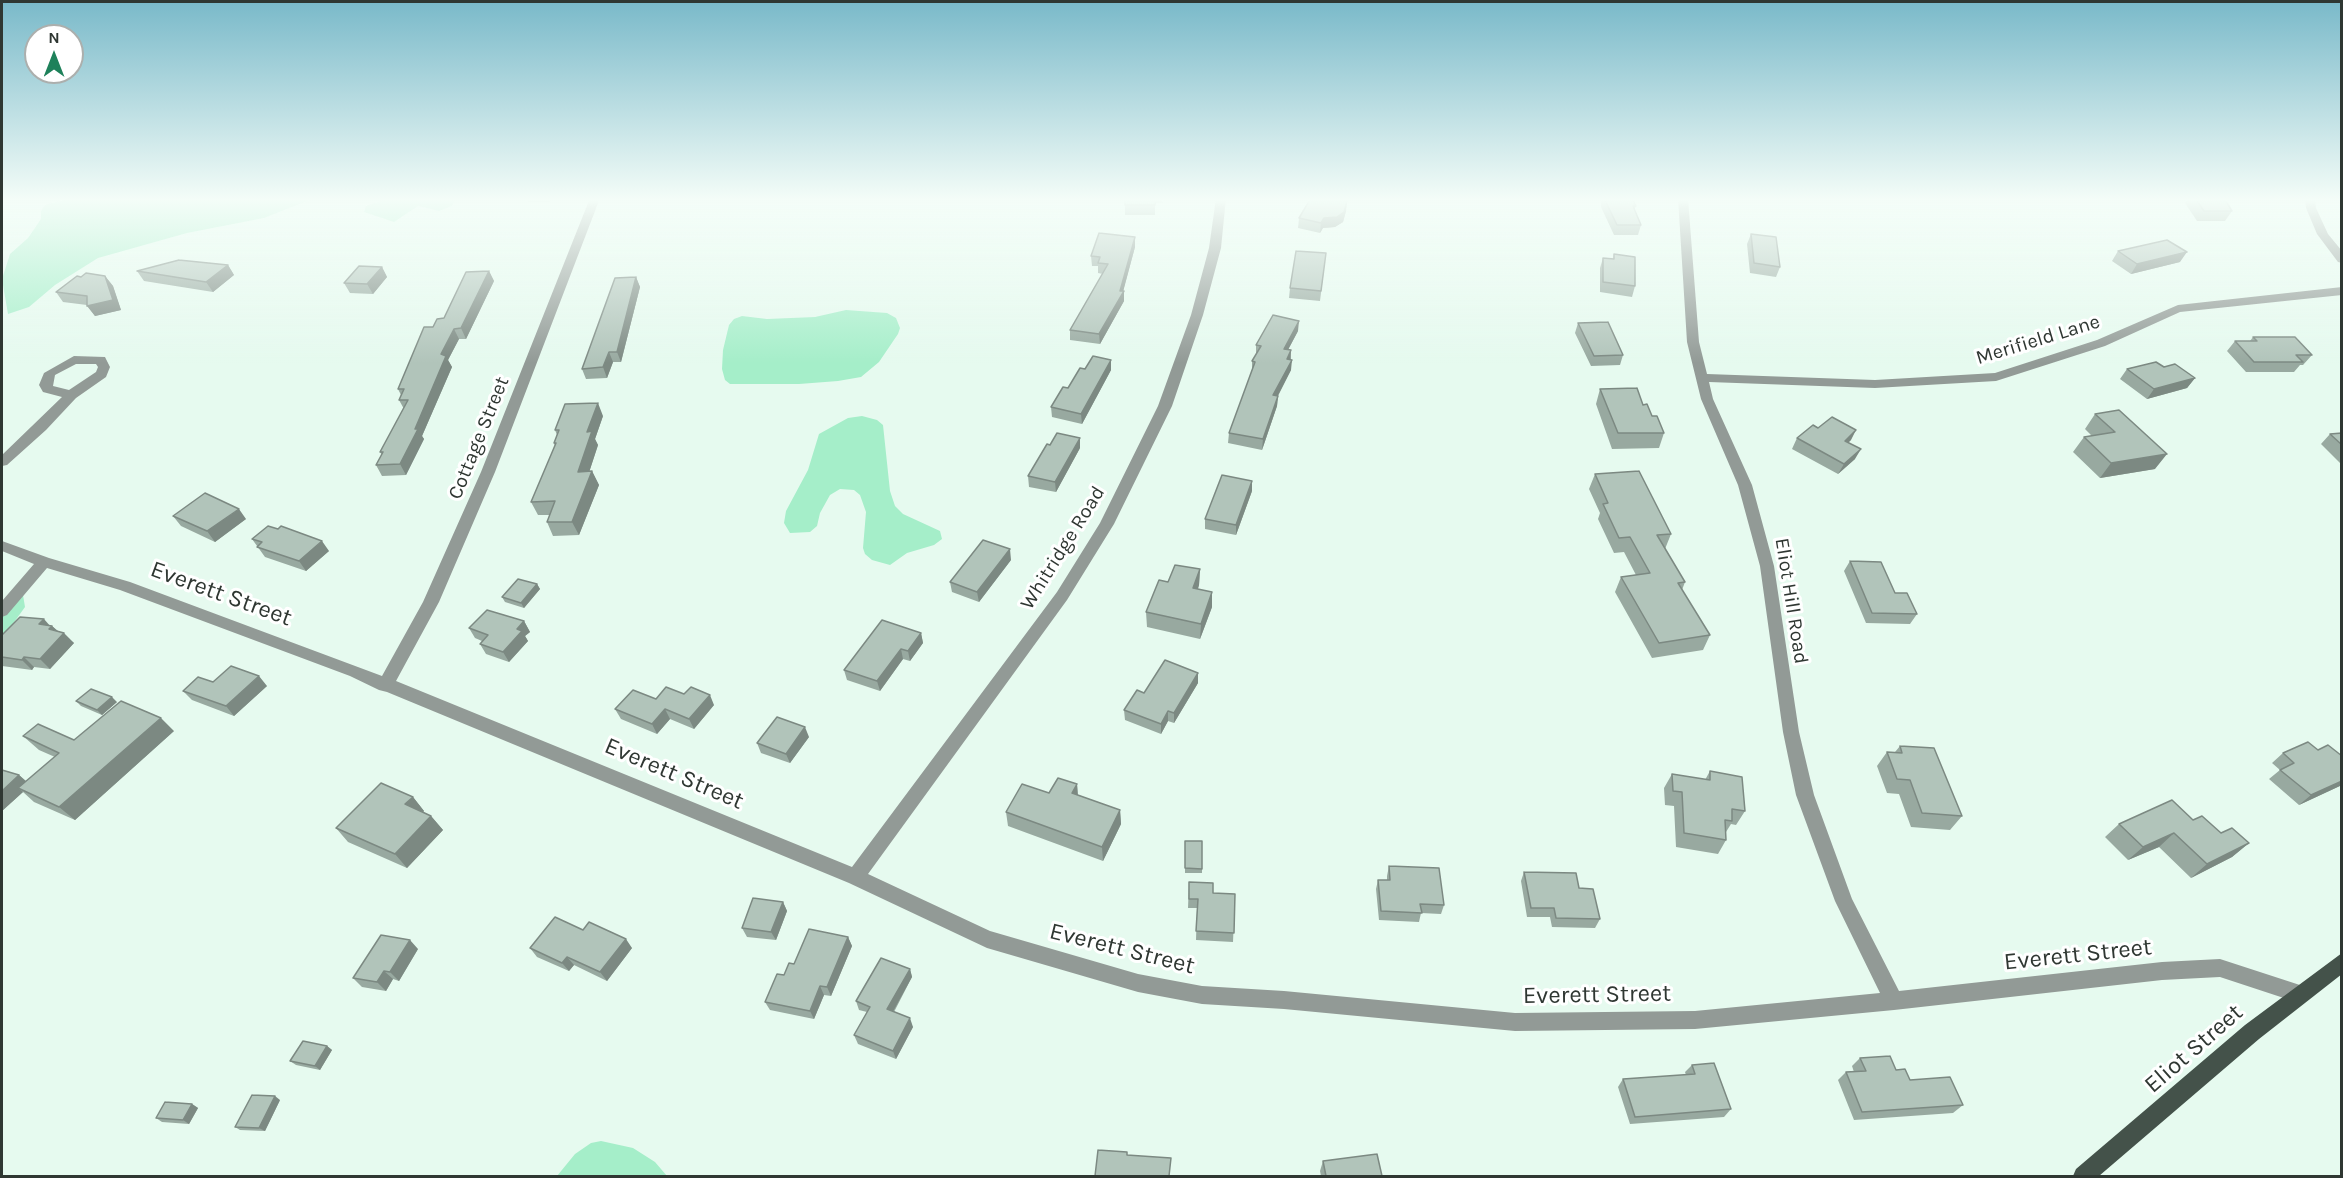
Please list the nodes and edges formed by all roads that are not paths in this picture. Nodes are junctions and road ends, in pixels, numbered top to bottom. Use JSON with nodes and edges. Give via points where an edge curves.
{"nodes":[{"id":1,"x":574,"y":253,"type":"edge"},
{"id":2,"x":1214,"y":253,"type":"edge"},
{"id":3,"x":1687,"y":253,"type":"edge"},
{"id":4,"x":2342,"y":291,"type":"edge"},
{"id":5,"x":1702,"y":378,"type":"junction"},
{"id":6,"x":71,"y":395,"type":"dead end"},
{"id":7,"x":2,"y":462,"type":"edge"},
{"id":8,"x":2,"y":546,"type":"edge"},
{"id":9,"x":44,"y":562,"type":"junction"},
{"id":10,"x":2,"y":611,"type":"edge"},
{"id":11,"x":385,"y":686,"type":"junction"},
{"id":12,"x":855,"y":877,"type":"junction"},
{"id":13,"x":2342,"y":962,"type":"edge"},
{"id":14,"x":2299,"y":994,"type":"junction"},
{"id":15,"x":1894,"y":1001,"type":"junction"},
{"id":16,"x":2083,"y":1176,"type":"edge"}],
"edges":[{"from":1,"to":11,"type":"street","name":"Cottage Street","via":[[488,472],[431,602]]},
{"from":2,"to":12,"type":"street","name":"Whitridge Road","via":[[1165,406],[1108,521],[1062,596]]},
{"from":3,"to":5,"type":"street","name":"Eliot Hill Road","via":[[1693,342]]},
{"from":4,"to":5,"type":"street","name":"Merifield Lane","via":[[2178,309],[2101,343],[1996,376],[1875,384]]},
{"from":5,"to":15,"type":"street","name":"Eliot Hill Road","via":[[1707,399],[1745,485],[1767,566],[1791,732],[1805,795],[1844,902]]},
{"from":6,"to":7,"type":"street"},
{"from":8,"to":9,"type":"street","name":"Everett Street"},
{"from":9,"to":10,"type":"street"},
{"from":9,"to":11,"type":"street","name":"Everett Street","via":[[248,630]]},
{"from":11,"to":12,"type":"street","name":"Everett Street","via":[[544,747]]},
{"from":12,"to":15,"type":"street","name":"Everett Street","via":[[987,939],[1138,983],[1202,995],[1515,1022],[1695,1020]]},
{"from":13,"to":14,"type":"main road","name":"Eliot Street"},
{"from":14,"to":15,"type":"street","name":"Everett Street","via":[[2220,968]]},
{"from":14,"to":16,"type":"main road","name":"Eliot Street"}]}
